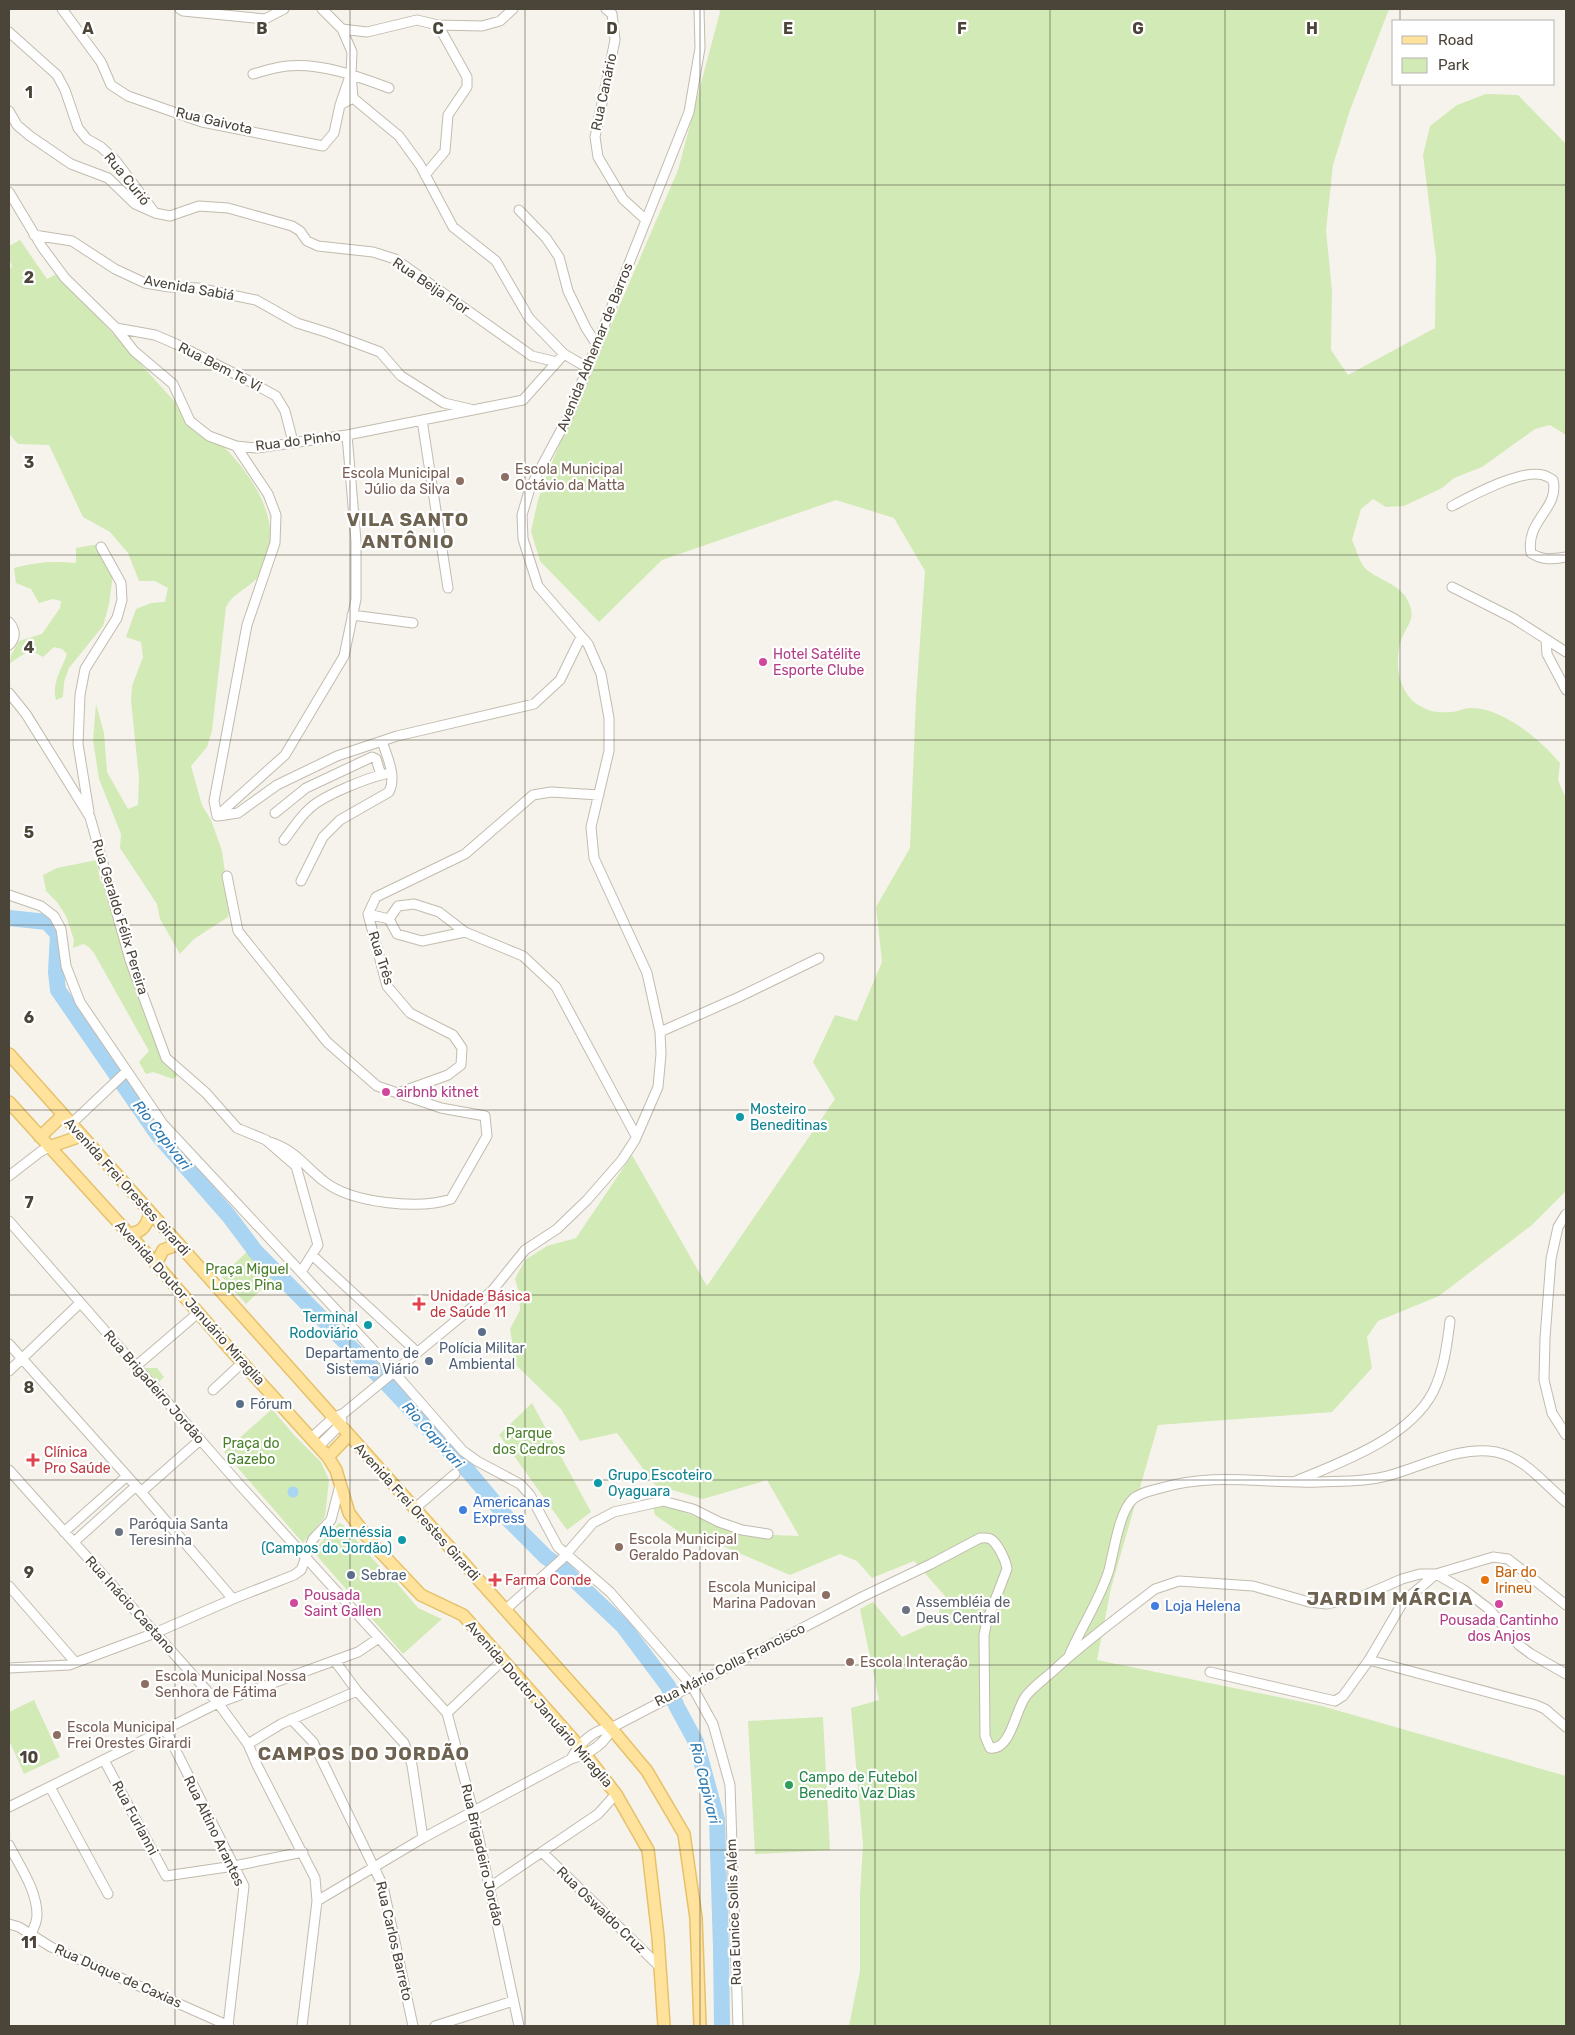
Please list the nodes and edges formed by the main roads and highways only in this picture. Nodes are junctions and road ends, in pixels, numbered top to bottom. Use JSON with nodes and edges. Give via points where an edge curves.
{"nodes":[{"id":1,"x":9,"y":1054,"type":"edge"},
{"id":2,"x":9,"y":1102,"type":"edge"},
{"id":3,"x":67,"y":1120,"type":"junction"},
{"id":4,"x":81,"y":1136,"type":"junction"},
{"id":5,"x":40,"y":1137,"type":"junction"},
{"id":6,"x":49,"y":1147,"type":"junction"},
{"id":7,"x":150,"y":1214,"type":"junction"},
{"id":8,"x":129,"y":1234,"type":"junction"},
{"id":9,"x":179,"y":1244,"type":"junction"},
{"id":10,"x":156,"y":1264,"type":"junction"},
{"id":11,"x":349,"y":1435,"type":"junction"},
{"id":12,"x":328,"y":1457,"type":"junction"},
{"id":13,"x":664,"y":2026,"type":"edge"},
{"id":14,"x":700,"y":2026,"type":"edge"}],
"edges":[{"from":1,"to":3,"type":"main road","name":"Avenida Frei Orestes Girardi"},
{"from":2,"to":5,"type":"main road","name":"Avenida Doutor Januário Miraglia"},
{"from":3,"to":4,"type":"main road","name":"Avenida Frei Orestes Girardi"},
{"from":3,"to":5,"type":"main road"},
{"from":4,"to":6,"type":"main road"},
{"from":4,"to":7,"type":"main road","name":"Avenida Frei Orestes Girardi"},
{"from":5,"to":6,"type":"main road","name":"Avenida Doutor Januário Miraglia"},
{"from":6,"to":8,"type":"main road","name":"Avenida Doutor Januário Miraglia"},
{"from":7,"to":8,"type":"main road","via":[[144,1228]]},
{"from":7,"to":9,"type":"main road","name":"Avenida Frei Orestes Girardi"},
{"from":8,"to":10,"type":"main road","name":"Avenida Doutor Januário Miraglia"},
{"from":9,"to":10,"type":"main road","via":[[163,1250]]},
{"from":9,"to":11,"type":"main road","name":"Avenida Frei Orestes Girardi","via":[[339,1418]]},
{"from":10,"to":12,"type":"main road","name":"Avenida Doutor Januário Miraglia"},
{"from":11,"to":12,"type":"main road"},
{"from":11,"to":14,"type":"main road","name":"Avenida Frei Orestes Girardi","via":[[647,1771],[684,1834],[696,1918]]},
{"from":12,"to":13,"type":"main road","name":"Avenida Doutor Januário Miraglia","via":[[336,1470],[349,1513],[372,1542],[421,1595],[463,1615],[582,1750],[616,1794],[648,1850]]}]}
